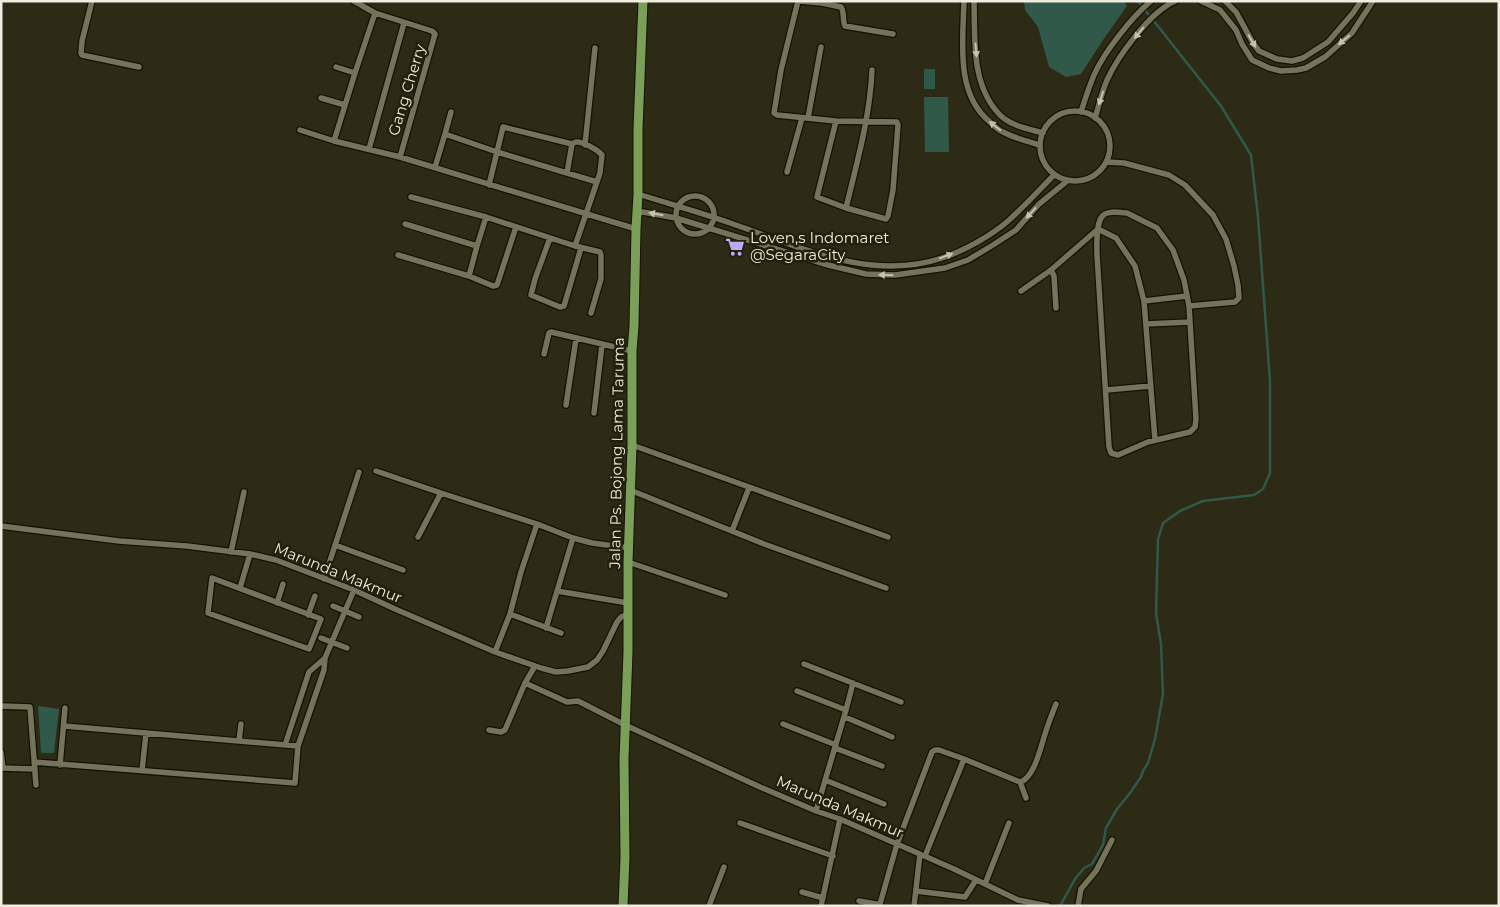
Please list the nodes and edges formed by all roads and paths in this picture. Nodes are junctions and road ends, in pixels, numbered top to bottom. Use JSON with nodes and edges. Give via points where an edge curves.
{"nodes":[{"id":1,"x":92,"y":1,"type":"edge"},
{"id":2,"x":354,"y":1,"type":"edge"},
{"id":3,"x":643,"y":1,"type":"edge"},
{"id":4,"x":799,"y":1,"type":"edge"},
{"id":5,"x":964,"y":1,"type":"edge"},
{"id":6,"x":974,"y":1,"type":"edge"},
{"id":7,"x":1151,"y":1,"type":"edge"},
{"id":8,"x":1175,"y":1,"type":"edge"},
{"id":9,"x":1201,"y":1,"type":"edge"},
{"id":10,"x":1225,"y":1,"type":"edge"},
{"id":11,"x":1362,"y":1,"type":"edge"},
{"id":12,"x":1372,"y":1,"type":"edge"},
{"id":13,"x":375,"y":13,"type":"junction"},
{"id":14,"x":404,"y":23,"type":"junction"},
{"id":15,"x":893,"y":34,"type":"dead end"},
{"id":16,"x":821,"y":47,"type":"dead end"},
{"id":17,"x":595,"y":48,"type":"dead end"},
{"id":18,"x":336,"y":66,"type":"dead end"},
{"id":19,"x":139,"y":67,"type":"dead end"},
{"id":20,"x":872,"y":70,"type":"dead end"},
{"id":21,"x":355,"y":73,"type":"junction"},
{"id":22,"x":321,"y":98,"type":"dead end"},
{"id":23,"x":345,"y":105,"type":"junction"},
{"id":24,"x":451,"y":112,"type":"dead end"},
{"id":25,"x":1081,"y":112,"type":"junction"},
{"id":26,"x":805,"y":118,"type":"junction"},
{"id":27,"x":1095,"y":118,"type":"junction"},
{"id":28,"x":836,"y":121,"type":"junction"},
{"id":29,"x":867,"y":121,"type":"junction"},
{"id":30,"x":300,"y":130,"type":"dead end"},
{"id":31,"x":1043,"y":133,"type":"junction"},
{"id":32,"x":445,"y":134,"type":"junction"},
{"id":33,"x":334,"y":141,"type":"junction"},
{"id":34,"x":572,"y":144,"type":"junction"},
{"id":35,"x":586,"y":145,"type":"junction"},
{"id":36,"x":1039,"y":145,"type":"junction"},
{"id":37,"x":369,"y":149,"type":"junction"},
{"id":38,"x":498,"y":152,"type":"junction"},
{"id":39,"x":400,"y":157,"type":"junction"},
{"id":40,"x":1106,"y":162,"type":"junction"},
{"id":41,"x":435,"y":167,"type":"junction"},
{"id":42,"x":787,"y":172,"type":"dead end"},
{"id":43,"x":567,"y":173,"type":"junction"},
{"id":44,"x":1054,"y":175,"type":"junction"},
{"id":45,"x":1067,"y":181,"type":"junction"},
{"id":46,"x":597,"y":182,"type":"junction"},
{"id":47,"x":490,"y":185,"type":"junction"},
{"id":48,"x":638,"y":194,"type":"junction"},
{"id":49,"x":411,"y":197,"type":"dead end"},
{"id":50,"x":678,"y":206,"type":"junction"},
{"id":51,"x":846,"y":208,"type":"junction"},
{"id":52,"x":637,"y":212,"type":"junction"},
{"id":53,"x":586,"y":213,"type":"junction"},
{"id":54,"x":486,"y":217,"type":"junction"},
{"id":55,"x":714,"y":217,"type":"junction"},
{"id":56,"x":676,"y":218,"type":"junction"},
{"id":57,"x":405,"y":224,"type":"dead end"},
{"id":58,"x":516,"y":227,"type":"junction"},
{"id":59,"x":709,"y":227,"type":"junction"},
{"id":60,"x":636,"y":229,"type":"junction"},
{"id":61,"x":1098,"y":229,"type":"junction"},
{"id":62,"x":550,"y":238,"type":"junction"},
{"id":63,"x":477,"y":246,"type":"junction"},
{"id":64,"x":578,"y":247,"type":"junction"},
{"id":65,"x":398,"y":254,"type":"dead end"},
{"id":66,"x":1051,"y":270,"type":"junction"},
{"id":67,"x":469,"y":276,"type":"junction"},
{"id":68,"x":1021,"y":291,"type":"dead end"},
{"id":69,"x":1187,"y":296,"type":"junction"},
{"id":70,"x":1144,"y":301,"type":"junction"},
{"id":71,"x":1189,"y":306,"type":"junction"},
{"id":72,"x":1056,"y":308,"type":"dead end"},
{"id":73,"x":592,"y":313,"type":"dead end"},
{"id":74,"x":1190,"y":322,"type":"junction"},
{"id":75,"x":1146,"y":324,"type":"junction"},
{"id":76,"x":576,"y":339,"type":"junction"},
{"id":77,"x":602,"y":345,"type":"junction"},
{"id":78,"x":632,"y":351,"type":"junction"},
{"id":79,"x":544,"y":354,"type":"dead end"},
{"id":80,"x":1151,"y":386,"type":"junction"},
{"id":81,"x":1106,"y":390,"type":"junction"},
{"id":82,"x":566,"y":405,"type":"dead end"},
{"id":83,"x":594,"y":413,"type":"dead end"},
{"id":84,"x":1155,"y":440,"type":"junction"},
{"id":85,"x":632,"y":445,"type":"junction"},
{"id":86,"x":376,"y":471,"type":"dead end"},
{"id":87,"x":359,"y":472,"type":"dead end"},
{"id":88,"x":749,"y":488,"type":"junction"},
{"id":89,"x":630,"y":490,"type":"junction"},
{"id":90,"x":244,"y":492,"type":"dead end"},
{"id":91,"x":441,"y":493,"type":"junction"},
{"id":92,"x":537,"y":524,"type":"junction"},
{"id":93,"x":1,"y":526,"type":"edge"},
{"id":94,"x":732,"y":531,"type":"junction"},
{"id":95,"x":418,"y":537,"type":"dead end"},
{"id":96,"x":888,"y":537,"type":"dead end"},
{"id":97,"x":573,"y":538,"type":"junction"},
{"id":98,"x":335,"y":545,"type":"junction"},
{"id":99,"x":628,"y":548,"type":"junction"},
{"id":100,"x":231,"y":552,"type":"junction"},
{"id":101,"x":250,"y":554,"type":"junction"},
{"id":102,"x":628,"y":562,"type":"junction"},
{"id":103,"x":402,"y":570,"type":"dead end"},
{"id":104,"x":324,"y":579,"type":"junction"},
{"id":105,"x":283,"y":584,"type":"dead end"},
{"id":106,"x":240,"y":588,"type":"junction"},
{"id":107,"x":886,"y":588,"type":"dead end"},
{"id":108,"x":354,"y":590,"type":"junction"},
{"id":109,"x":557,"y":591,"type":"junction"},
{"id":110,"x":725,"y":595,"type":"dead end"},
{"id":111,"x":315,"y":596,"type":"dead end"},
{"id":112,"x":277,"y":603,"type":"junction"},
{"id":113,"x":628,"y":603,"type":"junction"},
{"id":114,"x":333,"y":606,"type":"dead end"},
{"id":115,"x":345,"y":611,"type":"junction"},
{"id":116,"x":510,"y":614,"type":"junction"},
{"id":117,"x":628,"y":614,"type":"junction"},
{"id":118,"x":308,"y":615,"type":"junction"},
{"id":119,"x":359,"y":617,"type":"dead end"},
{"id":120,"x":546,"y":628,"type":"junction"},
{"id":121,"x":562,"y":633,"type":"dead end"},
{"id":122,"x":321,"y":638,"type":"dead end"},
{"id":123,"x":332,"y":642,"type":"junction"},
{"id":124,"x":347,"y":648,"type":"dead end"},
{"id":125,"x":495,"y":652,"type":"junction"},
{"id":126,"x":325,"y":658,"type":"junction"},
{"id":127,"x":804,"y":664,"type":"dead end"},
{"id":128,"x":535,"y":666,"type":"junction"},
{"id":129,"x":525,"y":683,"type":"junction"},
{"id":130,"x":853,"y":683,"type":"junction"},
{"id":131,"x":797,"y":691,"type":"dead end"},
{"id":132,"x":901,"y":702,"type":"dead end"},
{"id":133,"x":1056,"y":704,"type":"dead end"},
{"id":134,"x":1,"y":706,"type":"edge"},
{"id":135,"x":65,"y":708,"type":"dead end"},
{"id":136,"x":846,"y":714,"type":"junction"},
{"id":137,"x":241,"y":724,"type":"dead end"},
{"id":138,"x":784,"y":724,"type":"dead end"},
{"id":139,"x":625,"y":725,"type":"junction"},
{"id":140,"x":64,"y":726,"type":"junction"},
{"id":141,"x":489,"y":730,"type":"dead end"},
{"id":142,"x":146,"y":733,"type":"junction"},
{"id":143,"x":892,"y":737,"type":"dead end"},
{"id":144,"x":240,"y":741,"type":"junction"},
{"id":145,"x":285,"y":745,"type":"junction"},
{"id":146,"x":298,"y":746,"type":"junction"},
{"id":147,"x":836,"y":747,"type":"junction"},
{"id":148,"x":1,"y":752,"type":"edge"},
{"id":149,"x":964,"y":759,"type":"junction"},
{"id":150,"x":60,"y":765,"type":"junction"},
{"id":151,"x":35,"y":766,"type":"junction"},
{"id":152,"x":882,"y":766,"type":"dead end"},
{"id":153,"x":2,"y":768,"type":"edge"},
{"id":154,"x":142,"y":771,"type":"junction"},
{"id":155,"x":825,"y":780,"type":"junction"},
{"id":156,"x":1020,"y":782,"type":"junction"},
{"id":157,"x":36,"y":785,"type":"dead end"},
{"id":158,"x":1026,"y":798,"type":"dead end"},
{"id":159,"x":884,"y":804,"type":"dead end"},
{"id":160,"x":816,"y":810,"type":"junction"},
{"id":161,"x":840,"y":819,"type":"junction"},
{"id":162,"x":740,"y":823,"type":"dead end"},
{"id":163,"x":1009,"y":823,"type":"dead end"},
{"id":164,"x":1112,"y":840,"type":"dead end"},
{"id":165,"x":897,"y":844,"type":"junction"},
{"id":166,"x":922,"y":855,"type":"junction"},
{"id":167,"x":833,"y":856,"type":"junction"},
{"id":168,"x":724,"y":867,"type":"dead end"},
{"id":169,"x":976,"y":880,"type":"junction"},
{"id":170,"x":984,"y":884,"type":"junction"},
{"id":171,"x":916,"y":891,"type":"junction"},
{"id":172,"x":802,"y":892,"type":"dead end"},
{"id":173,"x":823,"y":898,"type":"junction"},
{"id":174,"x":859,"y":901,"type":"dead end"},
{"id":175,"x":625,"y":905,"type":"edge"},
{"id":176,"x":1044,"y":905,"type":"edge"},
{"id":177,"x":709,"y":906,"type":"edge"},
{"id":178,"x":821,"y":906,"type":"edge"},
{"id":179,"x":914,"y":906,"type":"edge"},
{"id":180,"x":1078,"y":906,"type":"edge"}],
"edges":[{"from":1,"to":19,"type":"street","via":[[82,41],[82,55]]},
{"from":2,"to":13,"type":"street","name":"Gang Cherry"},
{"from":3,"to":48,"type":"main road","name":"Jalan Ps. Bojong Lama Taruma"},
{"from":4,"to":15,"type":"street","via":[[841,7],[845,26]]},
{"from":4,"to":26,"type":"street","via":[[774,112]]},
{"from":36,"to":5,"type":"street","one_way":true,"via":[[1002,132],[987,120],[970,94],[963,56]]},
{"from":6,"to":31,"type":"street","one_way":true,"via":[[976,62],[984,91],[1001,116]]},
{"from":7,"to":25,"type":"street","via":[[1115,41],[1094,74]]},
{"from":8,"to":27,"type":"street","one_way":true,"via":[[1159,10],[1125,51],[1108,79]]},
{"from":12,"to":9,"type":"street","one_way":true,"via":[[1352,33],[1325,57],[1306,68],[1281,71],[1252,60],[1236,30],[1220,10]]},
{"from":10,"to":11,"type":"street","one_way":true,"via":[[1236,12],[1259,51],[1292,61],[1328,42]]},
{"from":13,"to":14,"type":"street","name":"Gang Cherry"},
{"from":13,"to":21,"type":"street"},
{"from":14,"to":37,"type":"street"},
{"from":14,"to":39,"type":"street","name":"Gang Cherry","via":[[432,31],[436,37]]},
{"from":16,"to":26,"type":"street"},
{"from":17,"to":35,"type":"street"},
{"from":18,"to":21,"type":"street"},
{"from":20,"to":29,"type":"street"},
{"from":21,"to":23,"type":"street"},
{"from":22,"to":23,"type":"street"},
{"from":23,"to":33,"type":"street"},
{"from":24,"to":32,"type":"street"},
{"from":25,"to":27,"type":"street"},
{"from":25,"to":31,"type":"street","via":[[1072,111],[1055,117]]},
{"from":26,"to":28,"type":"street"},
{"from":26,"to":42,"type":"street"},
{"from":27,"to":40,"type":"street","via":[[1109,139]]},
{"from":28,"to":29,"type":"street"},
{"from":28,"to":51,"type":"street","via":[[817,197]]},
{"from":29,"to":51,"type":"street"},
{"from":29,"to":51,"type":"street","via":[[898,123],[888,216],[885,220]]},
{"from":30,"to":33,"type":"street"},
{"from":31,"to":36,"type":"street"},
{"from":32,"to":38,"type":"street"},
{"from":32,"to":41,"type":"street"},
{"from":33,"to":37,"type":"street"},
{"from":34,"to":35,"type":"street"},
{"from":34,"to":38,"type":"street","via":[[503,127]]},
{"from":34,"to":43,"type":"street"},
{"from":35,"to":46,"type":"street","via":[[602,154]]},
{"from":36,"to":44,"type":"street","via":[[1044,163]]},
{"from":37,"to":39,"type":"street"},
{"from":38,"to":43,"type":"street"},
{"from":38,"to":47,"type":"street"},
{"from":39,"to":41,"type":"street"},
{"from":40,"to":45,"type":"street","via":[[1090,178]]},
{"from":40,"to":71,"type":"street","via":[[1124,163],[1169,175],[1185,186],[1213,215],[1226,239],[1239,298],[1235,302]]},
{"from":41,"to":47,"type":"street"},
{"from":43,"to":46,"type":"street"},
{"from":44,"to":45,"type":"street"},
{"from":55,"to":44,"type":"street","one_way":true,"via":[[826,257],[866,265],[916,264],[943,258],[987,236],[1008,222]]},
{"from":45,"to":59,"type":"street","one_way":true,"via":[[1039,204],[1016,230],[968,260],[946,268],[895,275],[866,274]]},
{"from":46,"to":53,"type":"street"},
{"from":47,"to":53,"type":"street"},
{"from":48,"to":50,"type":"street"},
{"from":48,"to":52,"type":"main road","name":"Jalan Ps. Bojong Lama Taruma"},
{"from":49,"to":54,"type":"street"},
{"from":50,"to":55,"type":"street"},
{"from":50,"to":55,"type":"street","via":[[684,199],[700,196],[709,202]]},
{"from":50,"to":56,"type":"street"},
{"from":56,"to":52,"type":"street","one_way":true},
{"from":52,"to":60,"type":"main road","name":"Jalan Ps. Bojong Lama Taruma"},
{"from":53,"to":60,"type":"street"},
{"from":53,"to":64,"type":"street"},
{"from":54,"to":58,"type":"street"},
{"from":54,"to":63,"type":"street"},
{"from":55,"to":59,"type":"street"},
{"from":56,"to":59,"type":"street"},
{"from":56,"to":59,"type":"street","via":[[680,227],[689,233],[700,233]]},
{"from":57,"to":63,"type":"street"},
{"from":58,"to":62,"type":"street"},
{"from":58,"to":67,"type":"street","via":[[497,285]]},
{"from":60,"to":78,"type":"main road","name":"Jalan Ps. Bojong Lama Taruma"},
{"from":61,"to":66,"type":"street"},
{"from":61,"to":69,"type":"street","via":[[1100,218],[1114,212],[1127,213],[1157,228],[1172,250]]},
{"from":61,"to":70,"type":"street","via":[[1116,238],[1135,266]]},
{"from":61,"to":81,"type":"street"},
{"from":62,"to":64,"type":"street"},
{"from":62,"to":64,"type":"street","via":[[531,295],[560,307],[564,306]]},
{"from":63,"to":67,"type":"street"},
{"from":64,"to":73,"type":"street","via":[[600,252],[601,255],[601,279]]},
{"from":65,"to":67,"type":"street"},
{"from":66,"to":68,"type":"street"},
{"from":66,"to":72,"type":"street"},
{"from":69,"to":70,"type":"street"},
{"from":69,"to":71,"type":"street"},
{"from":70,"to":75,"type":"street"},
{"from":71,"to":74,"type":"street"},
{"from":74,"to":75,"type":"street"},
{"from":74,"to":84,"type":"street","via":[[1195,427],[1190,432]]},
{"from":75,"to":80,"type":"street"},
{"from":76,"to":77,"type":"street"},
{"from":76,"to":79,"type":"street","via":[[549,333]]},
{"from":76,"to":82,"type":"street"},
{"from":77,"to":78,"type":"street"},
{"from":77,"to":83,"type":"street"},
{"from":78,"to":85,"type":"main road","name":"Jalan Ps. Bojong Lama Taruma"},
{"from":80,"to":81,"type":"street"},
{"from":80,"to":84,"type":"street"},
{"from":81,"to":84,"type":"street","via":[[1112,453],[1118,454]]},
{"from":85,"to":88,"type":"street"},
{"from":85,"to":89,"type":"main road","name":"Jalan Ps. Bojong Lama Taruma"},
{"from":86,"to":91,"type":"street"},
{"from":87,"to":98,"type":"street"},
{"from":88,"to":94,"type":"street"},
{"from":88,"to":96,"type":"street"},
{"from":89,"to":94,"type":"street"},
{"from":89,"to":99,"type":"main road","name":"Jalan Ps. Bojong Lama Taruma"},
{"from":90,"to":100,"type":"street"},
{"from":91,"to":92,"type":"street"},
{"from":91,"to":95,"type":"street"},
{"from":92,"to":97,"type":"street"},
{"from":92,"to":116,"type":"street"},
{"from":93,"to":100,"type":"street","name":"Marunda Makmur"},
{"from":94,"to":107,"type":"street"},
{"from":97,"to":99,"type":"street"},
{"from":97,"to":109,"type":"street"},
{"from":98,"to":103,"type":"street"},
{"from":98,"to":104,"type":"street"},
{"from":99,"to":102,"type":"main road","name":"Jalan Ps. Bojong Lama Taruma"},
{"from":100,"to":101,"type":"street","name":"Marunda Makmur"},
{"from":101,"to":104,"type":"street","name":"Marunda Makmur","via":[[276,560]]},
{"from":101,"to":106,"type":"street"},
{"from":102,"to":110,"type":"street"},
{"from":102,"to":113,"type":"main road","name":"Jalan Ps. Bojong Lama Taruma"},
{"from":104,"to":108,"type":"street","name":"Marunda Makmur"},
{"from":105,"to":112,"type":"street"},
{"from":106,"to":112,"type":"street"},
{"from":106,"to":118,"type":"street","via":[[212,578],[208,613],[309,649],[321,620]]},
{"from":108,"to":115,"type":"street"},
{"from":108,"to":125,"type":"street","name":"Marunda Makmur"},
{"from":109,"to":113,"type":"street"},
{"from":109,"to":120,"type":"street"},
{"from":111,"to":118,"type":"street"},
{"from":112,"to":118,"type":"street"},
{"from":113,"to":117,"type":"main road","name":"Jalan Ps. Bojong Lama Taruma"},
{"from":114,"to":115,"type":"street"},
{"from":115,"to":119,"type":"street"},
{"from":115,"to":123,"type":"street"},
{"from":116,"to":120,"type":"street"},
{"from":116,"to":125,"type":"street"},
{"from":117,"to":128,"type":"street","name":"Marunda Makmur","via":[[617,622],[603,651],[588,667],[556,672]]},
{"from":117,"to":139,"type":"main road","name":"Jalan Ps. Bojong Lama Taruma"},
{"from":120,"to":121,"type":"street"},
{"from":122,"to":123,"type":"street"},
{"from":123,"to":124,"type":"street"},
{"from":123,"to":126,"type":"street"},
{"from":125,"to":128,"type":"street","name":"Marunda Makmur"},
{"from":126,"to":145,"type":"street","via":[[309,672]]},
{"from":126,"to":146,"type":"street","via":[[324,670]]},
{"from":127,"to":130,"type":"street"},
{"from":128,"to":129,"type":"street"},
{"from":129,"to":139,"type":"street","name":"Marunda Makmur","via":[[567,702],[578,701]]},
{"from":129,"to":141,"type":"street","via":[[505,730]]},
{"from":130,"to":132,"type":"street"},
{"from":130,"to":136,"type":"street"},
{"from":131,"to":136,"type":"street"},
{"from":133,"to":156,"type":"street","via":[[1039,755],[1025,780]]},
{"from":134,"to":151,"type":"street","via":[[30,707]]},
{"from":135,"to":140,"type":"street"},
{"from":136,"to":143,"type":"street"},
{"from":136,"to":147,"type":"street"},
{"from":137,"to":144,"type":"street"},
{"from":138,"to":147,"type":"street"},
{"from":139,"to":160,"type":"street","name":"Marunda Makmur"},
{"from":139,"to":175,"type":"main road","name":"Jalan Ps. Bojong Lama Taruma"},
{"from":140,"to":142,"type":"street"},
{"from":140,"to":150,"type":"street"},
{"from":142,"to":144,"type":"street"},
{"from":142,"to":154,"type":"street"},
{"from":144,"to":145,"type":"street"},
{"from":145,"to":146,"type":"street"},
{"from":146,"to":154,"type":"street","via":[[295,784]]},
{"from":147,"to":152,"type":"street"},
{"from":147,"to":155,"type":"street"},
{"from":148,"to":153,"type":"street"},
{"from":149,"to":156,"type":"street"},
{"from":149,"to":165,"type":"street","via":[[939,750],[932,752]]},
{"from":149,"to":166,"type":"street"},
{"from":150,"to":151,"type":"street"},
{"from":150,"to":154,"type":"street"},
{"from":151,"to":153,"type":"street"},
{"from":151,"to":157,"type":"street"},
{"from":155,"to":159,"type":"street"},
{"from":155,"to":160,"type":"street"},
{"from":156,"to":158,"type":"street"},
{"from":160,"to":161,"type":"street","name":"Marunda Makmur"},
{"from":161,"to":165,"type":"street","name":"Marunda Makmur"},
{"from":161,"to":167,"type":"street"},
{"from":162,"to":167,"type":"street"},
{"from":163,"to":170,"type":"street"},
{"from":164,"to":180,"type":"street","via":[[1096,871],[1081,889]]},
{"from":165,"to":166,"type":"street","name":"Marunda Makmur"},
{"from":165,"to":174,"type":"street","via":[[880,904]]},
{"from":166,"to":169,"type":"street","name":"Marunda Makmur"},
{"from":166,"to":171,"type":"street"},
{"from":167,"to":173,"type":"street"},
{"from":168,"to":177,"type":"street"},
{"from":169,"to":170,"type":"street","name":"Marunda Makmur"},
{"from":169,"to":171,"type":"street","via":[[965,897]]},
{"from":170,"to":176,"type":"street","name":"Marunda Makmur","via":[[1018,900]]},
{"from":171,"to":179,"type":"street"},
{"from":172,"to":173,"type":"street"},
{"from":173,"to":178,"type":"street"}]}
